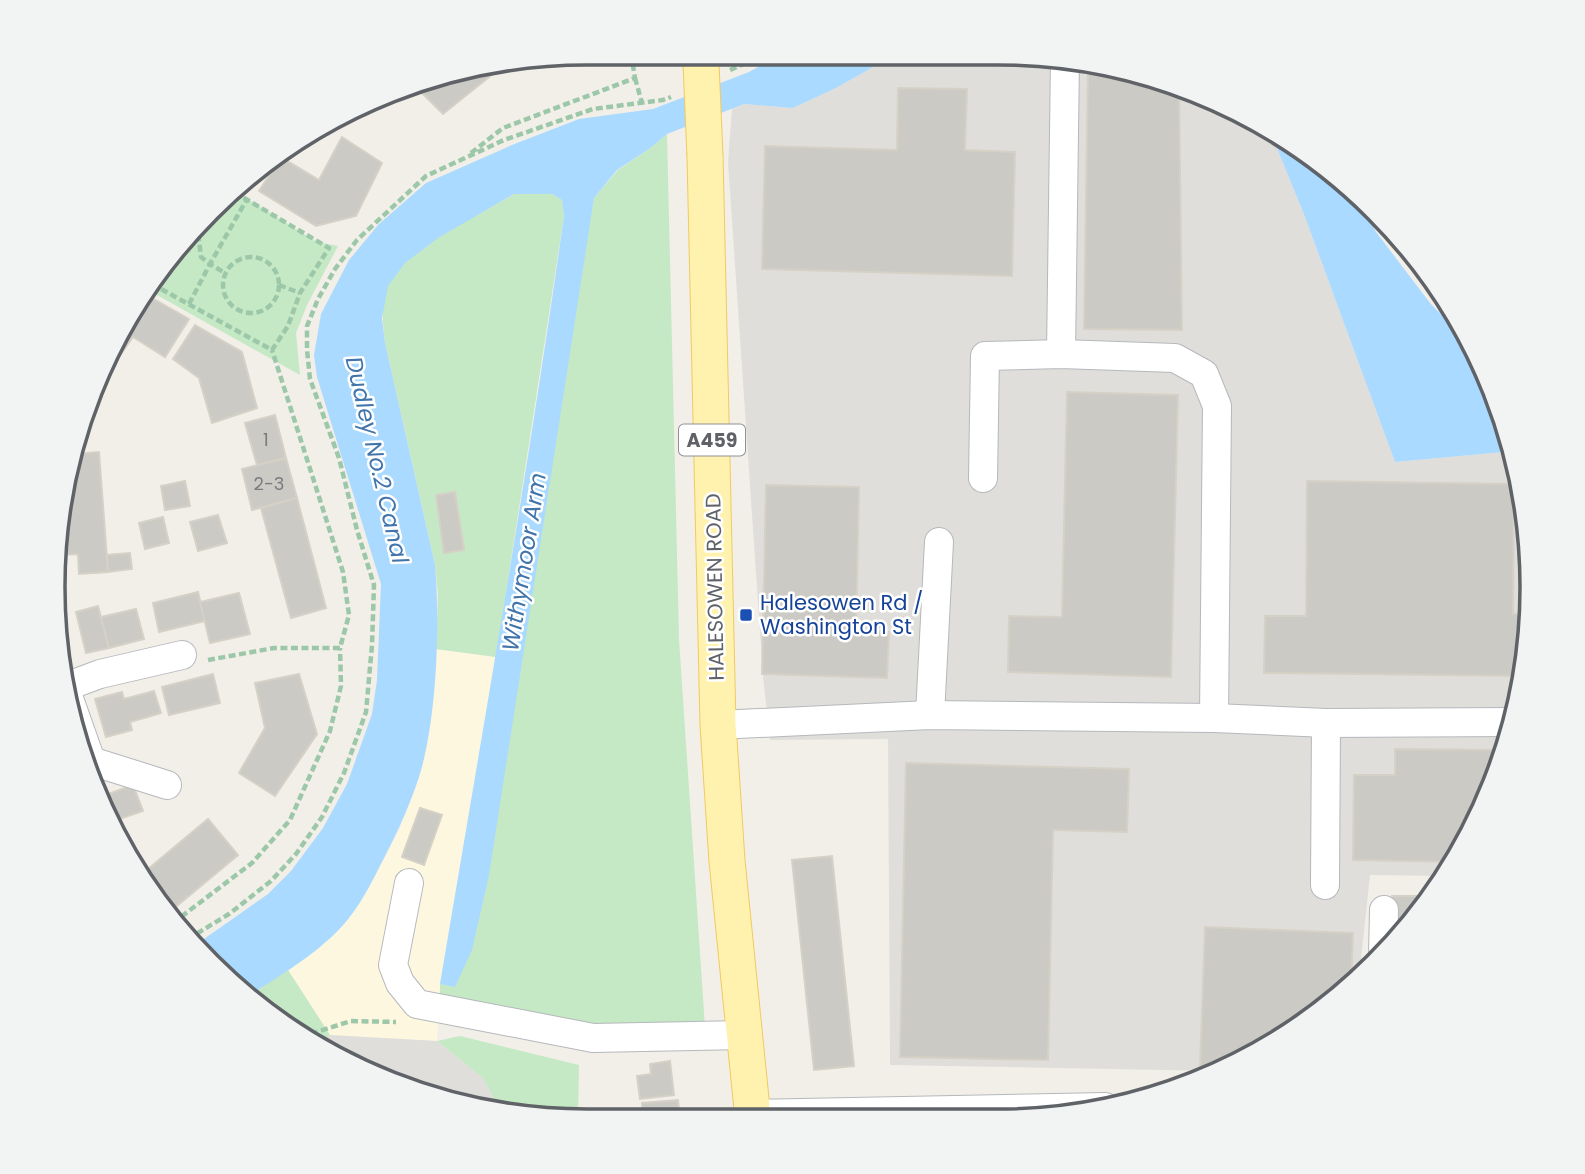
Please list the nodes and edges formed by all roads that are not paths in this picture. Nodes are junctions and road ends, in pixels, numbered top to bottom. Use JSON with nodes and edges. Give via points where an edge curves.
{"nodes":[{"id":1,"x":708,"y":65,"type":"edge"},
{"id":2,"x":1065,"y":69,"type":"edge"},
{"id":3,"x":1061,"y":354,"type":"junction"},
{"id":4,"x":983,"y":478,"type":"dead end"},
{"id":5,"x":939,"y":542,"type":"dead end"},
{"id":6,"x":182,"y":655,"type":"road end"},
{"id":7,"x":74,"y":684,"type":"edge"},
{"id":8,"x":930,"y":715,"type":"junction"},
{"id":9,"x":1214,"y":718,"type":"junction"},
{"id":10,"x":1502,"y":722,"type":"edge"},
{"id":11,"x":1326,"y":723,"type":"junction"},
{"id":12,"x":718,"y":724,"type":"junction"},
{"id":13,"x":95,"y":762,"type":"edge"},
{"id":14,"x":167,"y":785,"type":"dead end"},
{"id":15,"x":409,"y":883,"type":"dead end"},
{"id":16,"x":1325,"y":885,"type":"dead end"},
{"id":17,"x":1384,"y":910,"type":"dead end"},
{"id":18,"x":1383,"y":939,"type":"edge"},
{"id":19,"x":744,"y":1035,"type":"junction"},
{"id":20,"x":752,"y":1109,"type":"edge"}],
"edges":[{"from":1,"to":12,"type":"main road","name":"HALESOWEN ROAD","number":"A459","bridge":true,"via":[[705,156]]},
{"from":2,"to":3,"type":"street"},
{"from":3,"to":4,"type":"street","via":[[985,356]]},
{"from":3,"to":9,"type":"street","via":[[1175,358],[1204,374],[1217,406]]},
{"from":5,"to":8,"type":"street"},
{"from":6,"to":7,"type":"street"},
{"from":8,"to":9,"type":"street"},
{"from":8,"to":12,"type":"street"},
{"from":9,"to":11,"type":"street"},
{"from":10,"to":11,"type":"street"},
{"from":11,"to":16,"type":"street"},
{"from":12,"to":19,"type":"main road","name":"HALESOWEN ROAD","number":"A459"},
{"from":13,"to":14,"type":"street"},
{"from":15,"to":19,"type":"street","via":[[393,965],[416,1004],[593,1038]]},
{"from":17,"to":18,"type":"street"},
{"from":19,"to":20,"type":"main road","name":"HALESOWEN ROAD","number":"A459"}]}
